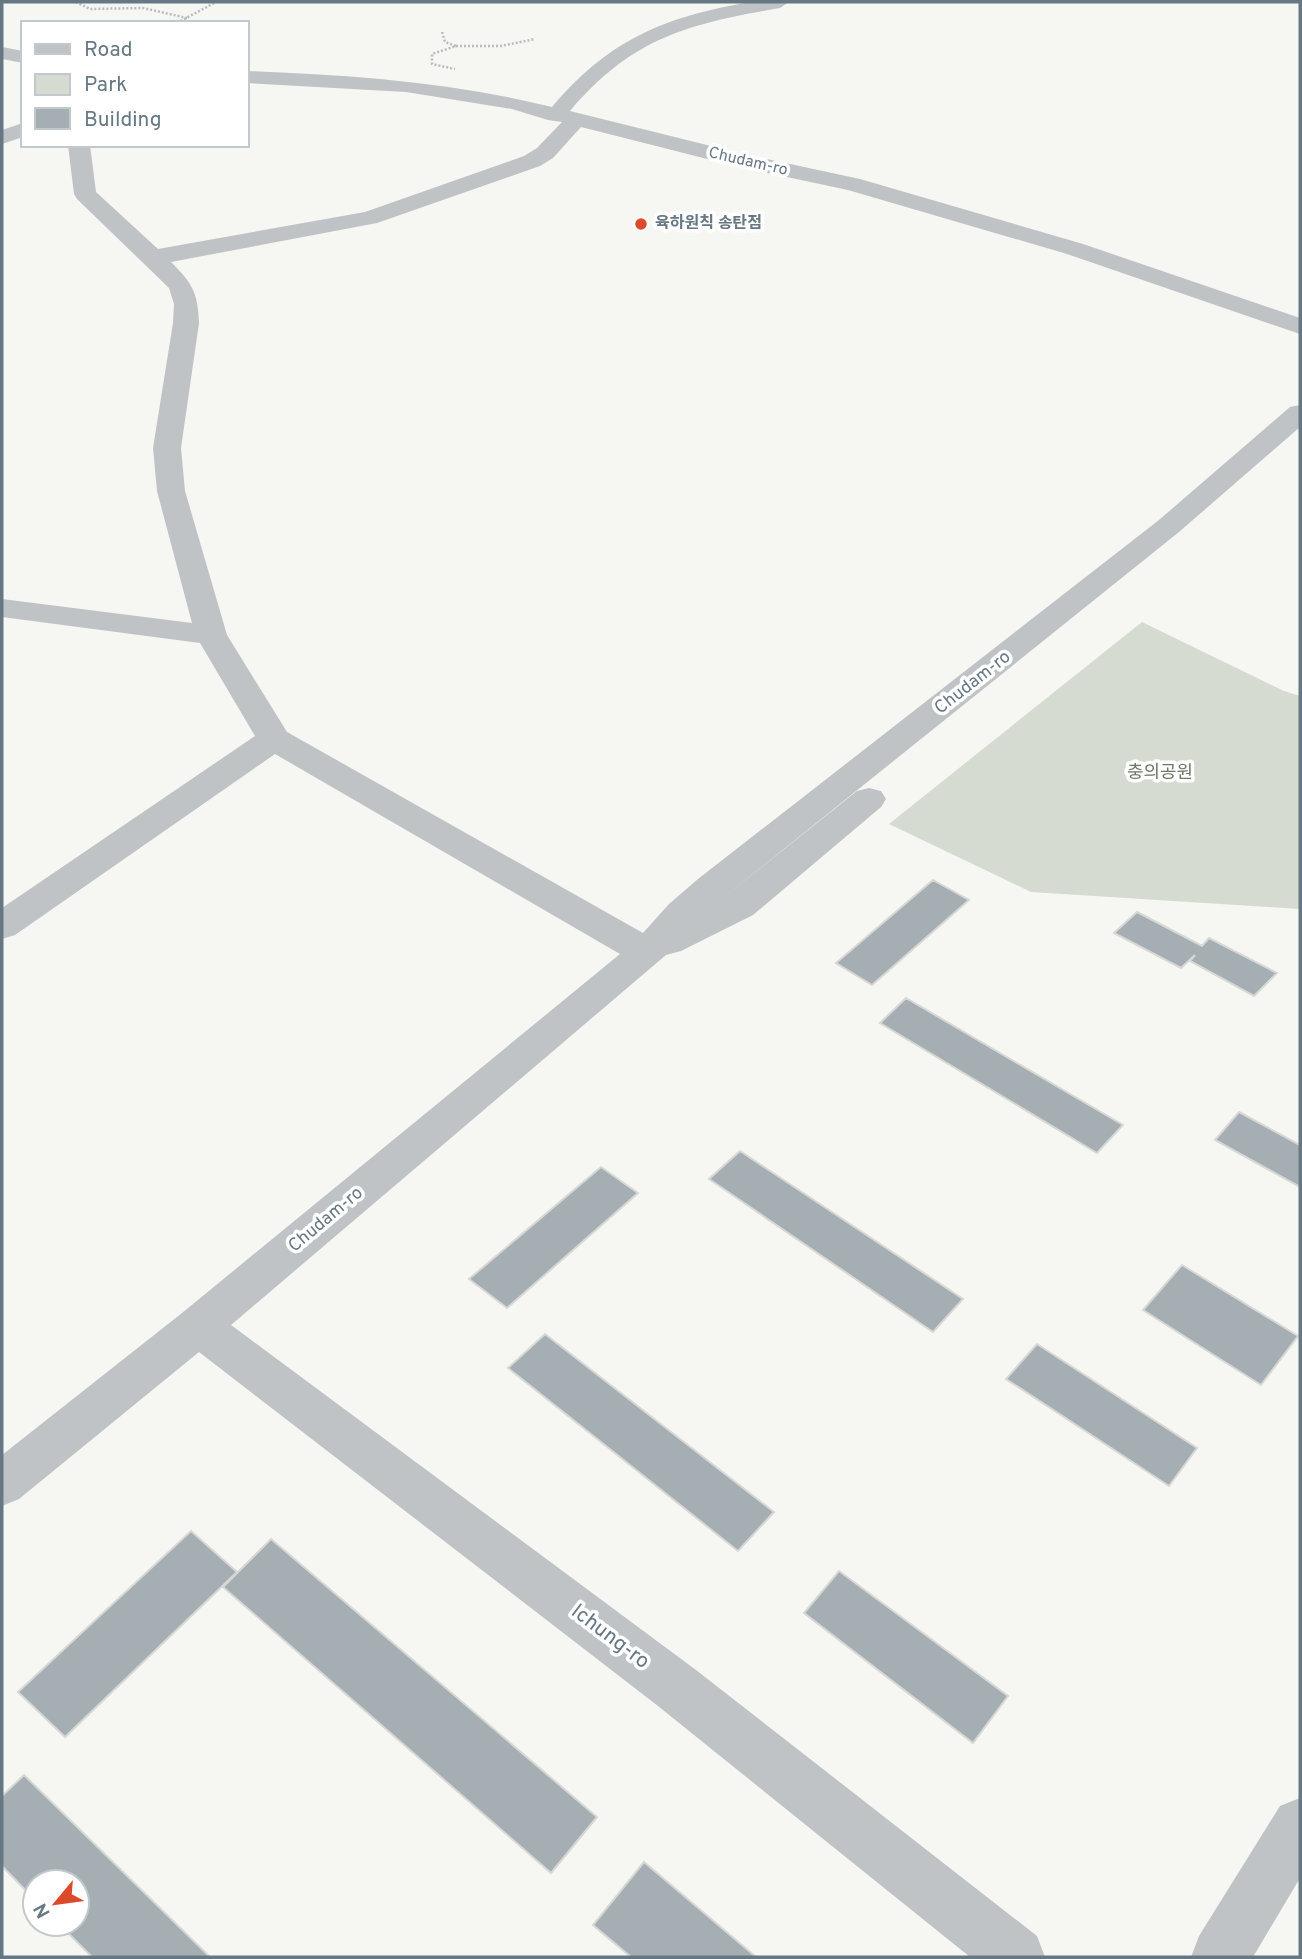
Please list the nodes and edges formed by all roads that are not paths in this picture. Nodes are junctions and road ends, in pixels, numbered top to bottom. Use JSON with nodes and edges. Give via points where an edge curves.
{"nodes":[{"id":1,"x":780,"y":2,"type":"edge"},
{"id":2,"x":2,"y":53,"type":"edge"},
{"id":3,"x":21,"y":57,"type":"edge"},
{"id":4,"x":248,"y":77,"type":"edge"},
{"id":5,"x":565,"y":118,"type":"junction"},
{"id":6,"x":21,"y":130,"type":"edge"},
{"id":7,"x":2,"y":138,"type":"edge"},
{"id":8,"x":79,"y":147,"type":"edge"},
{"id":9,"x":151,"y":257,"type":"junction"},
{"id":10,"x":1300,"y":326,"type":"edge"},
{"id":11,"x":1300,"y":413,"type":"edge"},
{"id":12,"x":1300,"y":447,"type":"edge"},
{"id":13,"x":2,"y":608,"type":"edge"},
{"id":14,"x":211,"y":635,"type":"junction"},
{"id":15,"x":274,"y":739,"type":"junction"},
{"id":16,"x":2,"y":926,"type":"edge"},
{"id":17,"x":647,"y":952,"type":"junction"},
{"id":18,"x":198,"y":1326,"type":"junction"},
{"id":19,"x":2,"y":1484,"type":"edge"},
{"id":20,"x":1300,"y":1826,"type":"edge"},
{"id":21,"x":1016,"y":1957,"type":"edge"},
{"id":22,"x":1220,"y":1957,"type":"edge"}],
"edges":[{"from":1,"to":5,"type":"street","via":[[670,27],[639,40],[570,97]]},
{"from":2,"to":3,"type":"street"},
{"from":4,"to":5,"type":"street","name":"Chudam-ro","via":[[406,86],[512,103]]},
{"from":5,"to":9,"type":"street","via":[[545,153],[532,161],[369,218]]},
{"from":5,"to":10,"type":"street","name":"Chudam-ro","via":[[852,184],[1075,249]]},
{"from":6,"to":7,"type":"street"},
{"from":8,"to":9,"type":"street","via":[[85,194]]},
{"from":9,"to":14,"type":"street","via":[[181,286],[186,304],[167,448],[171,491]]},
{"from":11,"to":17,"type":"street","name":"Chudam-ro","via":[[1170,526],[711,888]]},
{"from":12,"to":17,"type":"street","name":"Chudam-ro","via":[[740,906]]},
{"from":13,"to":14,"type":"street"},
{"from":14,"to":15,"type":"street"},
{"from":15,"to":16,"type":"street"},
{"from":15,"to":17,"type":"street"},
{"from":17,"to":18,"type":"street","name":"Chudam-ro"},
{"from":18,"to":19,"type":"street","name":"Chudam-ro"},
{"from":18,"to":21,"type":"street","name":"Ichung-ro","via":[[677,1688]]},
{"from":20,"to":22,"type":"street"}]}
